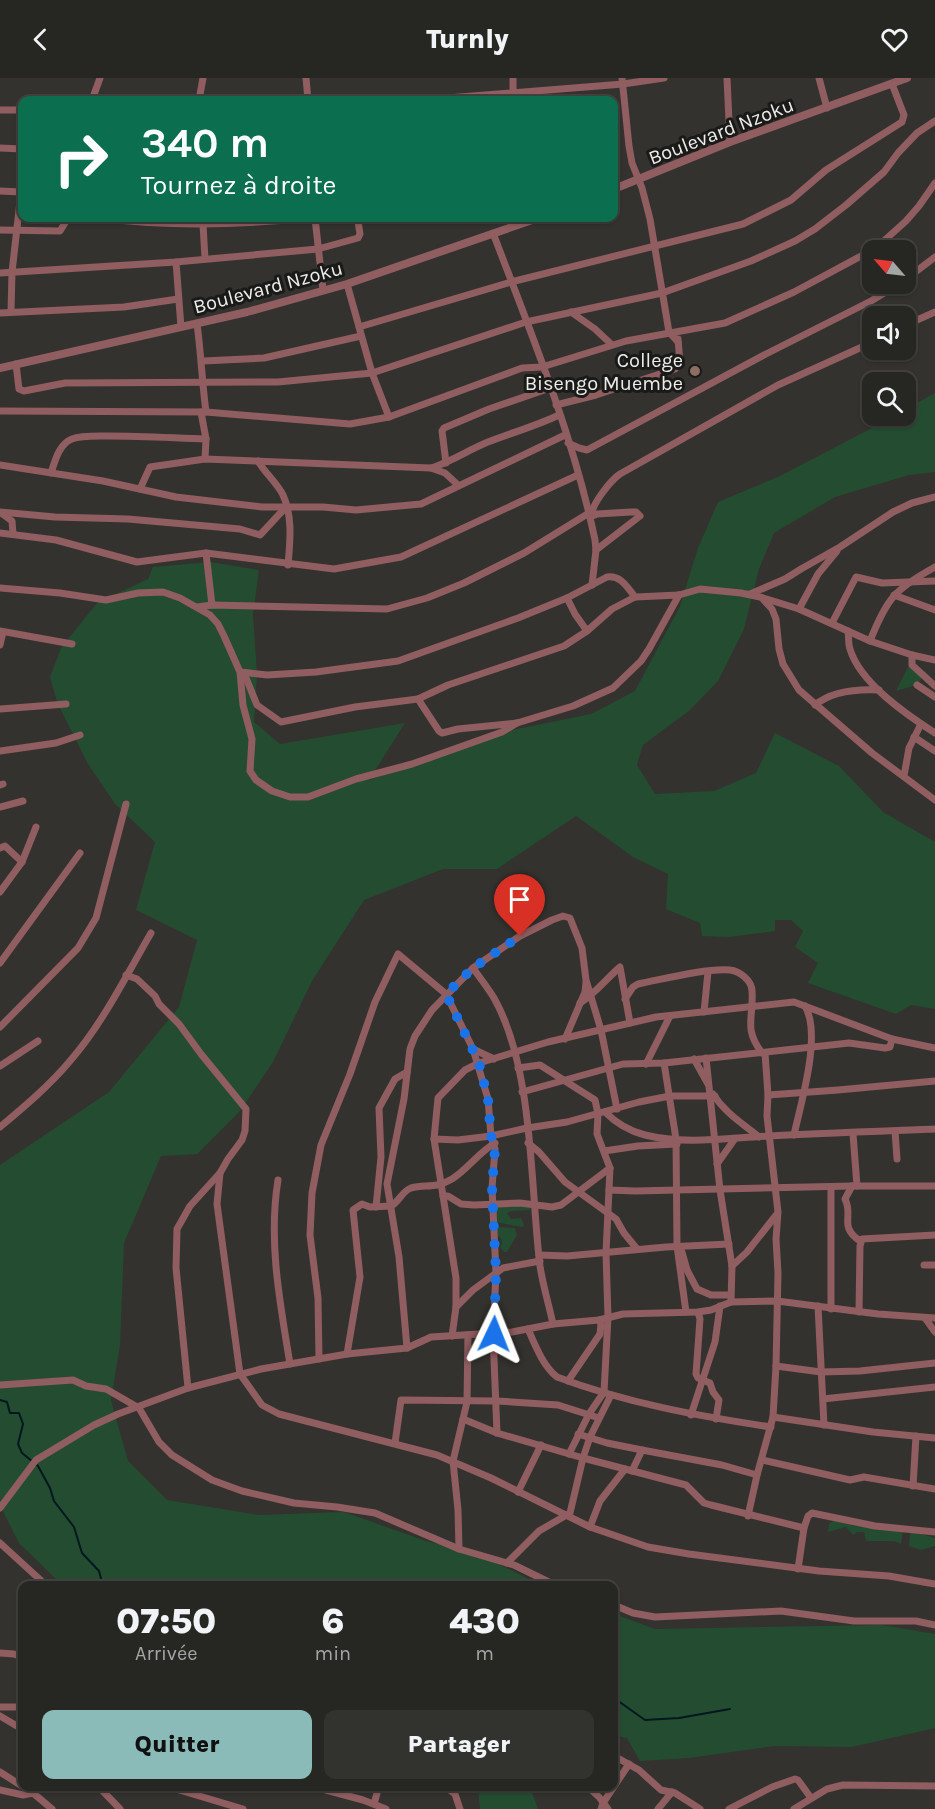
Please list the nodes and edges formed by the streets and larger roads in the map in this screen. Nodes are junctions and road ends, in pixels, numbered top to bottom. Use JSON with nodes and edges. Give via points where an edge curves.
{"nodes":[{"id":1,"x":100,"y":78,"type":"edge"},
{"id":2,"x":203,"y":78,"type":"edge"},
{"id":3,"x":306,"y":78,"type":"edge"},
{"id":4,"x":513,"y":78,"type":"edge"},
{"id":5,"x":664,"y":78,"type":"edge"},
{"id":6,"x":727,"y":78,"type":"edge"},
{"id":7,"x":819,"y":78,"type":"edge"},
{"id":8,"x":907,"y":78,"type":"edge"},
{"id":9,"x":623,"y":81,"type":"edge"},
{"id":10,"x":892,"y":84,"type":"junction"},
{"id":11,"x":513,"y":92,"type":"junction"},
{"id":12,"x":93,"y":96,"type":"edge"},
{"id":13,"x":201,"y":96,"type":"edge"},
{"id":14,"x":308,"y":96,"type":"edge"},
{"id":15,"x":468,"y":96,"type":"edge"},
{"id":16,"x":513,"y":96,"type":"edge"},
{"id":17,"x":826,"y":108,"type":"junction"},
{"id":18,"x":0,"y":110,"type":"edge"},
{"id":19,"x":18,"y":110,"type":"edge"},
{"id":20,"x":935,"y":121,"type":"edge"},
{"id":21,"x":730,"y":142,"type":"junction"},
{"id":22,"x":0,"y":148,"type":"edge"},
{"id":23,"x":18,"y":149,"type":"edge"},
{"id":24,"x":638,"y":180,"type":"junction"},
{"id":25,"x":935,"y":183,"type":"edge"},
{"id":26,"x":618,"y":188,"type":"edge"},
{"id":27,"x":18,"y":189,"type":"edge"},
{"id":28,"x":0,"y":191,"type":"edge"},
{"id":29,"x":18,"y":222,"type":"edge"},
{"id":30,"x":66,"y":222,"type":"edge"},
{"id":31,"x":133,"y":222,"type":"edge"},
{"id":32,"x":238,"y":222,"type":"edge"},
{"id":33,"x":315,"y":222,"type":"edge"},
{"id":34,"x":358,"y":222,"type":"edge"},
{"id":35,"x":514,"y":222,"type":"edge"},
{"id":36,"x":203,"y":224,"type":"junction"},
{"id":37,"x":0,"y":230,"type":"edge"},
{"id":38,"x":17,"y":230,"type":"junction"},
{"id":39,"x":493,"y":233,"type":"junction"},
{"id":40,"x":654,"y":245,"type":"junction"},
{"id":41,"x":318,"y":249,"type":"junction"},
{"id":42,"x":935,"y":257,"type":"edge"},
{"id":43,"x":205,"y":260,"type":"junction"},
{"id":44,"x":176,"y":262,"type":"junction"},
{"id":45,"x":916,"y":271,"type":"edge"},
{"id":46,"x":12,"y":272,"type":"junction"},
{"id":47,"x":0,"y":273,"type":"edge"},
{"id":48,"x":511,"y":282,"type":"junction"},
{"id":49,"x":347,"y":284,"type":"junction"},
{"id":50,"x":323,"y":290,"type":"junction"},
{"id":51,"x":662,"y":293,"type":"junction"},
{"id":52,"x":883,"y":294,"type":"edge"},
{"id":53,"x":178,"y":298,"type":"junction"},
{"id":54,"x":11,"y":312,"type":"junction"},
{"id":55,"x":571,"y":312,"type":"junction"},
{"id":56,"x":935,"y":312,"type":"edge"},
{"id":57,"x":0,"y":313,"type":"edge"},
{"id":58,"x":916,"y":321,"type":"edge"},
{"id":59,"x":526,"y":322,"type":"junction"},
{"id":60,"x":197,"y":324,"type":"junction"},
{"id":61,"x":181,"y":327,"type":"junction"},
{"id":62,"x":359,"y":327,"type":"junction"},
{"id":63,"x":679,"y":331,"type":"junction"},
{"id":64,"x":669,"y":332,"type":"junction"},
{"id":65,"x":361,"y":336,"type":"junction"},
{"id":66,"x":678,"y":342,"type":"junction"},
{"id":67,"x":611,"y":344,"type":"junction"},
{"id":68,"x":862,"y":347,"type":"edge"},
{"id":69,"x":202,"y":361,"type":"junction"},
{"id":70,"x":16,"y":364,"type":"junction"},
{"id":71,"x":542,"y":367,"type":"junction"},
{"id":72,"x":0,"y":368,"type":"edge"},
{"id":73,"x":372,"y":373,"type":"junction"},
{"id":74,"x":202,"y":383,"type":"junction"},
{"id":75,"x":550,"y":388,"type":"junction"},
{"id":76,"x":556,"y":405,"type":"junction"},
{"id":77,"x":0,"y":411,"type":"edge"},
{"id":78,"x":203,"y":412,"type":"junction"},
{"id":79,"x":559,"y":415,"type":"junction"},
{"id":80,"x":389,"y":417,"type":"junction"},
{"id":81,"x":565,"y":435,"type":"junction"},
{"id":82,"x":206,"y":438,"type":"junction"},
{"id":83,"x":568,"y":443,"type":"junction"},
{"id":84,"x":205,"y":459,"type":"junction"},
{"id":85,"x":258,"y":461,"type":"junction"},
{"id":86,"x":446,"y":464,"type":"junction"},
{"id":87,"x":0,"y":465,"type":"edge"},
{"id":88,"x":431,"y":468,"type":"junction"},
{"id":89,"x":51,"y":473,"type":"junction"},
{"id":90,"x":578,"y":475,"type":"junction"},
{"id":91,"x":458,"y":485,"type":"junction"},
{"id":92,"x":140,"y":489,"type":"junction"},
{"id":93,"x":935,"y":496,"type":"edge"},
{"id":94,"x":286,"y":508,"type":"junction"},
{"id":95,"x":0,"y":512,"type":"edge"},
{"id":96,"x":590,"y":515,"type":"junction"},
{"id":97,"x":0,"y":533,"type":"edge"},
{"id":98,"x":13,"y":534,"type":"junction"},
{"id":99,"x":840,"y":547,"type":"junction"},
{"id":100,"x":596,"y":550,"type":"junction"},
{"id":101,"x":206,"y":553,"type":"junction"},
{"id":102,"x":288,"y":565,"type":"junction"},
{"id":103,"x":935,"y":567,"type":"edge"},
{"id":104,"x":910,"y":581,"type":"junction"},
{"id":105,"x":935,"y":581,"type":"edge"},
{"id":106,"x":592,"y":585,"type":"junction"},
{"id":107,"x":0,"y":588,"type":"edge"},
{"id":108,"x":749,"y":594,"type":"junction"},
{"id":109,"x":679,"y":595,"type":"junction"},
{"id":110,"x":894,"y":595,"type":"junction"},
{"id":111,"x":635,"y":597,"type":"junction"},
{"id":112,"x":760,"y":597,"type":"junction"},
{"id":113,"x":567,"y":598,"type":"junction"},
{"id":114,"x":212,"y":605,"type":"junction"},
{"id":115,"x":197,"y":607,"type":"junction"},
{"id":116,"x":799,"y":609,"type":"junction"},
{"id":117,"x":935,"y":610,"type":"edge"},
{"id":118,"x":832,"y":623,"type":"junction"},
{"id":119,"x":1,"y":631,"type":"edge"},
{"id":120,"x":587,"y":631,"type":"junction"},
{"id":121,"x":848,"y":631,"type":"junction"},
{"id":122,"x":870,"y":641,"type":"junction"},
{"id":123,"x":72,"y":644,"type":"dead end"},
{"id":124,"x":0,"y":645,"type":"edge"},
{"id":125,"x":912,"y":655,"type":"junction"},
{"id":126,"x":935,"y":660,"type":"edge"},
{"id":127,"x":242,"y":673,"type":"junction"},
{"id":128,"x":917,"y":685,"type":"dead end"},
{"id":129,"x":935,"y":686,"type":"edge"},
{"id":130,"x":879,"y":690,"type":"junction"},
{"id":131,"x":935,"y":697,"type":"edge"},
{"id":132,"x":418,"y":699,"type":"junction"},
{"id":133,"x":66,"y":704,"type":"dead end"},
{"id":134,"x":815,"y":705,"type":"junction"},
{"id":135,"x":0,"y":709,"type":"edge"},
{"id":136,"x":517,"y":723,"type":"junction"},
{"id":137,"x":921,"y":724,"type":"junction"},
{"id":138,"x":935,"y":733,"type":"edge"},
{"id":139,"x":80,"y":735,"type":"dead end"},
{"id":140,"x":914,"y":737,"type":"junction"},
{"id":141,"x":0,"y":751,"type":"edge"},
{"id":142,"x":935,"y":751,"type":"edge"},
{"id":143,"x":904,"y":776,"type":"junction"},
{"id":144,"x":935,"y":800,"type":"edge"},
{"id":145,"x":23,"y":801,"type":"dead end"},
{"id":146,"x":126,"y":804,"type":"dead end"},
{"id":147,"x":0,"y":807,"type":"edge"},
{"id":148,"x":36,"y":828,"type":"dead end"},
{"id":149,"x":0,"y":848,"type":"edge"},
{"id":150,"x":80,"y":853,"type":"dead end"},
{"id":151,"x":22,"y":862,"type":"junction"},
{"id":152,"x":0,"y":892,"type":"edge"},
{"id":153,"x":151,"y":933,"type":"dead end"},
{"id":154,"x":0,"y":963,"type":"edge"},
{"id":155,"x":473,"y":968,"type":"junction"},
{"id":156,"x":708,"y":972,"type":"junction"},
{"id":157,"x":126,"y":975,"type":"junction"},
{"id":158,"x":586,"y":980,"type":"junction"},
{"id":159,"x":446,"y":994,"type":"junction"},
{"id":160,"x":591,"y":996,"type":"junction"},
{"id":161,"x":625,"y":999,"type":"junction"},
{"id":162,"x":580,"y":1003,"type":"junction"},
{"id":163,"x":804,"y":1005,"type":"junction"},
{"id":164,"x":750,"y":1007,"type":"junction"},
{"id":165,"x":704,"y":1012,"type":"junction"},
{"id":166,"x":670,"y":1016,"type":"junction"},
{"id":167,"x":630,"y":1023,"type":"junction"},
{"id":168,"x":0,"y":1026,"type":"edge"},
{"id":169,"x":600,"y":1030,"type":"junction"},
{"id":170,"x":565,"y":1039,"type":"junction"},
{"id":171,"x":892,"y":1039,"type":"junction"},
{"id":172,"x":38,"y":1041,"type":"dead end"},
{"id":173,"x":473,"y":1048,"type":"junction"},
{"id":174,"x":811,"y":1048,"type":"junction"},
{"id":175,"x":935,"y":1048,"type":"edge"},
{"id":176,"x":514,"y":1052,"type":"junction"},
{"id":177,"x":763,"y":1053,"type":"junction"},
{"id":178,"x":494,"y":1059,"type":"junction"},
{"id":179,"x":694,"y":1059,"type":"junction"},
{"id":180,"x":706,"y":1059,"type":"junction"},
{"id":181,"x":479,"y":1063,"type":"junction"},
{"id":182,"x":664,"y":1063,"type":"junction"},
{"id":183,"x":646,"y":1064,"type":"junction"},
{"id":184,"x":0,"y":1066,"type":"edge"},
{"id":185,"x":518,"y":1068,"type":"junction"},
{"id":186,"x":608,"y":1068,"type":"junction"},
{"id":187,"x":407,"y":1072,"type":"junction"},
{"id":188,"x":564,"y":1081,"type":"junction"},
{"id":189,"x":935,"y":1081,"type":"edge"},
{"id":190,"x":710,"y":1088,"type":"junction"},
{"id":191,"x":522,"y":1092,"type":"junction"},
{"id":192,"x":803,"y":1092,"type":"junction"},
{"id":193,"x":768,"y":1095,"type":"junction"},
{"id":194,"x":670,"y":1096,"type":"junction"},
{"id":195,"x":713,"y":1096,"type":"junction"},
{"id":196,"x":617,"y":1108,"type":"junction"},
{"id":197,"x":602,"y":1113,"type":"junction"},
{"id":198,"x":0,"y":1127,"type":"edge"},
{"id":199,"x":527,"y":1128,"type":"junction"},
{"id":200,"x":935,"y":1129,"type":"edge"},
{"id":201,"x":895,"y":1131,"type":"junction"},
{"id":202,"x":852,"y":1134,"type":"junction"},
{"id":203,"x":794,"y":1135,"type":"junction"},
{"id":204,"x":770,"y":1136,"type":"junction"},
{"id":205,"x":759,"y":1137,"type":"junction"},
{"id":206,"x":434,"y":1139,"type":"junction"},
{"id":207,"x":493,"y":1139,"type":"junction"},
{"id":208,"x":714,"y":1139,"type":"junction"},
{"id":209,"x":734,"y":1140,"type":"junction"},
{"id":210,"x":677,"y":1142,"type":"junction"},
{"id":211,"x":528,"y":1143,"type":"junction"},
{"id":212,"x":604,"y":1151,"type":"junction"},
{"id":213,"x":897,"y":1159,"type":"dead end"},
{"id":214,"x":717,"y":1164,"type":"junction"},
{"id":215,"x":610,"y":1168,"type":"junction"},
{"id":216,"x":220,"y":1173,"type":"junction"},
{"id":217,"x":278,"y":1180,"type":"dead end"},
{"id":218,"x":441,"y":1184,"type":"junction"},
{"id":219,"x":855,"y":1186,"type":"junction"},
{"id":220,"x":935,"y":1186,"type":"edge"},
{"id":221,"x":831,"y":1187,"type":"junction"},
{"id":222,"x":777,"y":1188,"type":"junction"},
{"id":223,"x":609,"y":1190,"type":"junction"},
{"id":224,"x":720,"y":1190,"type":"junction"},
{"id":225,"x":676,"y":1191,"type":"junction"},
{"id":226,"x":580,"y":1192,"type":"junction"},
{"id":227,"x":443,"y":1196,"type":"junction"},
{"id":228,"x":494,"y":1204,"type":"junction"},
{"id":229,"x":534,"y":1205,"type":"junction"},
{"id":230,"x":391,"y":1206,"type":"junction"},
{"id":231,"x":376,"y":1207,"type":"junction"},
{"id":232,"x":778,"y":1212,"type":"junction"},
{"id":233,"x":608,"y":1213,"type":"junction"},
{"id":234,"x":935,"y":1235,"type":"edge"},
{"id":235,"x":860,"y":1241,"type":"junction"},
{"id":236,"x":729,"y":1244,"type":"junction"},
{"id":237,"x":678,"y":1248,"type":"junction"},
{"id":238,"x":637,"y":1249,"type":"junction"},
{"id":239,"x":606,"y":1253,"type":"junction"},
{"id":240,"x":540,"y":1258,"type":"junction"},
{"id":241,"x":924,"y":1265,"type":"dead end"},
{"id":242,"x":935,"y":1265,"type":"edge"},
{"id":243,"x":732,"y":1266,"type":"junction"},
{"id":244,"x":496,"y":1273,"type":"junction"},
{"id":245,"x":731,"y":1298,"type":"junction"},
{"id":246,"x":777,"y":1301,"type":"junction"},
{"id":247,"x":720,"y":1306,"type":"junction"},
{"id":248,"x":818,"y":1306,"type":"junction"},
{"id":249,"x":456,"y":1307,"type":"junction"},
{"id":250,"x":831,"y":1309,"type":"junction"},
{"id":251,"x":686,"y":1312,"type":"junction"},
{"id":252,"x":698,"y":1312,"type":"junction"},
{"id":253,"x":859,"y":1312,"type":"junction"},
{"id":254,"x":608,"y":1317,"type":"junction"},
{"id":255,"x":925,"y":1318,"type":"junction"},
{"id":256,"x":935,"y":1318,"type":"edge"},
{"id":257,"x":599,"y":1320,"type":"junction"},
{"id":258,"x":553,"y":1324,"type":"junction"},
{"id":259,"x":528,"y":1329,"type":"junction"},
{"id":260,"x":935,"y":1332,"type":"edge"},
{"id":261,"x":494,"y":1334,"type":"junction"},
{"id":262,"x":468,"y":1335,"type":"junction"},
{"id":263,"x":452,"y":1336,"type":"junction"},
{"id":264,"x":407,"y":1348,"type":"junction"},
{"id":265,"x":347,"y":1353,"type":"junction"},
{"id":266,"x":319,"y":1359,"type":"junction"},
{"id":267,"x":935,"y":1363,"type":"edge"},
{"id":268,"x":290,"y":1364,"type":"junction"},
{"id":269,"x":776,"y":1366,"type":"junction"},
{"id":270,"x":821,"y":1372,"type":"junction"},
{"id":271,"x":240,"y":1374,"type":"junction"},
{"id":272,"x":702,"y":1380,"type":"junction"},
{"id":273,"x":568,"y":1381,"type":"junction"},
{"id":274,"x":0,"y":1385,"type":"edge"},
{"id":275,"x":935,"y":1387,"type":"edge"},
{"id":276,"x":188,"y":1388,"type":"junction"},
{"id":277,"x":607,"y":1394,"type":"junction"},
{"id":278,"x":822,"y":1399,"type":"junction"},
{"id":279,"x":497,"y":1401,"type":"junction"},
{"id":280,"x":467,"y":1402,"type":"junction"},
{"id":281,"x":139,"y":1407,"type":"junction"},
{"id":282,"x":589,"y":1413,"type":"junction"},
{"id":283,"x":691,"y":1415,"type":"junction"},
{"id":284,"x":773,"y":1417,"type":"junction"},
{"id":285,"x":599,"y":1418,"type":"junction"},
{"id":286,"x":463,"y":1419,"type":"junction"},
{"id":287,"x":716,"y":1419,"type":"junction"},
{"id":288,"x":824,"y":1425,"type":"junction"},
{"id":289,"x":771,"y":1427,"type":"junction"},
{"id":290,"x":496,"y":1433,"type":"junction"},
{"id":291,"x":578,"y":1434,"type":"junction"},
{"id":292,"x":916,"y":1436,"type":"junction"},
{"id":293,"x":590,"y":1437,"type":"junction"},
{"id":294,"x":935,"y":1438,"type":"edge"},
{"id":295,"x":394,"y":1443,"type":"junction"},
{"id":296,"x":541,"y":1445,"type":"junction"},
{"id":297,"x":642,"y":1450,"type":"junction"},
{"id":298,"x":569,"y":1454,"type":"junction"},
{"id":299,"x":583,"y":1458,"type":"junction"},
{"id":300,"x":762,"y":1460,"type":"junction"},
{"id":301,"x":453,"y":1461,"type":"junction"},
{"id":302,"x":628,"y":1470,"type":"junction"},
{"id":303,"x":757,"y":1475,"type":"junction"},
{"id":304,"x":914,"y":1486,"type":"junction"},
{"id":305,"x":935,"y":1489,"type":"edge"},
{"id":306,"x":518,"y":1492,"type":"junction"},
{"id":307,"x":0,"y":1508,"type":"edge"},
{"id":308,"x":566,"y":1515,"type":"junction"},
{"id":309,"x":748,"y":1516,"type":"junction"},
{"id":310,"x":590,"y":1527,"type":"junction"},
{"id":311,"x":804,"y":1528,"type":"junction"},
{"id":312,"x":935,"y":1532,"type":"edge"},
{"id":313,"x":0,"y":1543,"type":"edge"},
{"id":314,"x":459,"y":1549,"type":"junction"},
{"id":315,"x":507,"y":1563,"type":"junction"},
{"id":316,"x":798,"y":1569,"type":"junction"},
{"id":317,"x":42,"y":1581,"type":"edge"},
{"id":318,"x":546,"y":1581,"type":"edge"},
{"id":319,"x":935,"y":1584,"type":"edge"},
{"id":320,"x":618,"y":1607,"type":"edge"},
{"id":321,"x":935,"y":1625,"type":"edge"},
{"id":322,"x":0,"y":1653,"type":"edge"},
{"id":323,"x":18,"y":1656,"type":"edge"},
{"id":324,"x":0,"y":1707,"type":"edge"},
{"id":325,"x":18,"y":1707,"type":"edge"},
{"id":326,"x":0,"y":1716,"type":"edge"},
{"id":327,"x":18,"y":1727,"type":"edge"},
{"id":328,"x":618,"y":1758,"type":"edge"},
{"id":329,"x":629,"y":1764,"type":"junction"},
{"id":330,"x":0,"y":1772,"type":"edge"},
{"id":331,"x":18,"y":1783,"type":"edge"},
{"id":332,"x":618,"y":1783,"type":"edge"},
{"id":333,"x":935,"y":1786,"type":"edge"},
{"id":334,"x":0,"y":1790,"type":"edge"},
{"id":335,"x":30,"y":1791,"type":"edge"},
{"id":336,"x":103,"y":1791,"type":"edge"},
{"id":337,"x":183,"y":1791,"type":"edge"},
{"id":338,"x":328,"y":1791,"type":"edge"},
{"id":339,"x":378,"y":1791,"type":"edge"},
{"id":340,"x":452,"y":1791,"type":"edge"},
{"id":341,"x":591,"y":1791,"type":"edge"},
{"id":342,"x":613,"y":1791,"type":"edge"},
{"id":343,"x":672,"y":1792,"type":"junction"},
{"id":344,"x":33,"y":1793,"type":"junction"},
{"id":345,"x":811,"y":1798,"type":"junction"},
{"id":346,"x":374,"y":1804,"type":"junction"},
{"id":347,"x":604,"y":1807,"type":"edge"},
{"id":348,"x":52,"y":1809,"type":"edge"},
{"id":349,"x":120,"y":1809,"type":"edge"},
{"id":350,"x":243,"y":1809,"type":"edge"},
{"id":351,"x":386,"y":1809,"type":"edge"},
{"id":352,"x":460,"y":1809,"type":"edge"},
{"id":353,"x":658,"y":1809,"type":"edge"},
{"id":354,"x":700,"y":1809,"type":"edge"},
{"id":355,"x":729,"y":1809,"type":"edge"},
{"id":356,"x":794,"y":1809,"type":"edge"}],
"edges":[{"from":1,"to":12,"type":"street"},
{"from":2,"to":13,"type":"street"},
{"from":3,"to":14,"type":"street"},
{"from":4,"to":11,"type":"street"},
{"from":5,"to":9,"type":"street"},
{"from":6,"to":21,"type":"street"},
{"from":7,"to":17,"type":"street"},
{"from":8,"to":10,"type":"street","name":"Boulevard Nzoku"},
{"from":9,"to":11,"type":"street"},
{"from":9,"to":24,"type":"street","via":[[629,146]]},
{"from":10,"to":17,"type":"street","name":"Boulevard Nzoku"},
{"from":10,"to":40,"type":"street","via":[[904,115],[902,122],[826,170],[797,195],[743,224]]},
{"from":11,"to":15,"type":"street"},
{"from":11,"to":16,"type":"street"},
{"from":17,"to":21,"type":"street","name":"Boulevard Nzoku"},
{"from":18,"to":19,"type":"street"},
{"from":20,"to":51,"type":"street","via":[[917,133],[877,178],[815,229],[751,261]]},
{"from":21,"to":24,"type":"street","name":"Boulevard Nzoku"},
{"from":22,"to":23,"type":"street"},
{"from":24,"to":26,"type":"street","name":"Boulevard Nzoku"},
{"from":24,"to":40,"type":"street"},
{"from":25,"to":63,"type":"street","via":[[906,220],[864,255],[725,323]]},
{"from":27,"to":28,"type":"street"},
{"from":29,"to":38,"type":"street"},
{"from":30,"to":38,"type":"street","via":[[60,231]]},
{"from":31,"to":36,"type":"street"},
{"from":32,"to":36,"type":"street"},
{"from":33,"to":41,"type":"street"},
{"from":34,"to":41,"type":"street","via":[[358,238]]},
{"from":35,"to":39,"type":"street","name":"Boulevard Nzoku"},
{"from":36,"to":43,"type":"street"},
{"from":37,"to":38,"type":"street"},
{"from":38,"to":46,"type":"street"},
{"from":39,"to":48,"type":"street"},
{"from":39,"to":49,"type":"street","name":"Boulevard Nzoku"},
{"from":40,"to":48,"type":"street"},
{"from":40,"to":51,"type":"street"},
{"from":41,"to":43,"type":"street"},
{"from":41,"to":50,"type":"street"},
{"from":42,"to":45,"type":"street"},
{"from":43,"to":44,"type":"street"},
{"from":44,"to":46,"type":"street"},
{"from":44,"to":53,"type":"street"},
{"from":46,"to":47,"type":"street"},
{"from":46,"to":54,"type":"street"},
{"from":48,"to":59,"type":"street"},
{"from":48,"to":62,"type":"street"},
{"from":49,"to":50,"type":"street","name":"Boulevard Nzoku"},
{"from":49,"to":62,"type":"street"},
{"from":50,"to":60,"type":"street","name":"Boulevard Nzoku"},
{"from":51,"to":55,"type":"street"},
{"from":51,"to":64,"type":"street"},
{"from":52,"to":83,"type":"street","via":[[587,450]]},
{"from":53,"to":54,"type":"street","via":[[124,307]]},
{"from":53,"to":61,"type":"street"},
{"from":54,"to":57,"type":"street"},
{"from":55,"to":59,"type":"street"},
{"from":55,"to":67,"type":"street"},
{"from":56,"to":58,"type":"street"},
{"from":59,"to":71,"type":"street"},
{"from":59,"to":73,"type":"street"},
{"from":60,"to":61,"type":"street","name":"Boulevard Nzoku"},
{"from":60,"to":69,"type":"street"},
{"from":61,"to":70,"type":"street","name":"Boulevard Nzoku"},
{"from":62,"to":65,"type":"street"},
{"from":63,"to":64,"type":"street"},
{"from":63,"to":66,"type":"street"},
{"from":64,"to":66,"type":"street"},
{"from":64,"to":67,"type":"street"},
{"from":65,"to":69,"type":"street","via":[[264,358]]},
{"from":65,"to":73,"type":"street"},
{"from":66,"to":76,"type":"street","via":[[680,363],[675,369]]},
{"from":67,"to":71,"type":"street"},
{"from":68,"to":96,"type":"street","via":[[778,385],[620,474],[610,481]]},
{"from":69,"to":74,"type":"street"},
{"from":70,"to":72,"type":"street","name":"Boulevard Nzoku"},
{"from":70,"to":74,"type":"street","via":[[19,389],[24,391],[65,383]]},
{"from":71,"to":75,"type":"street"},
{"from":71,"to":80,"type":"street","via":[[522,368]]},
{"from":73,"to":74,"type":"street","via":[[278,382]]},
{"from":73,"to":80,"type":"street"},
{"from":74,"to":78,"type":"street"},
{"from":75,"to":76,"type":"street"},
{"from":75,"to":86,"type":"street","via":[[444,428]]},
{"from":76,"to":79,"type":"street"},
{"from":77,"to":78,"type":"street"},
{"from":78,"to":80,"type":"street","via":[[350,424]]},
{"from":78,"to":82,"type":"street"},
{"from":79,"to":81,"type":"street"},
{"from":79,"to":86,"type":"street","via":[[490,441]]},
{"from":81,"to":83,"type":"street"},
{"from":81,"to":91,"type":"street"},
{"from":82,"to":84,"type":"street"},
{"from":82,"to":89,"type":"street","via":[[72,439],[62,447]]},
{"from":83,"to":90,"type":"street"},
{"from":84,"to":85,"type":"street"},
{"from":84,"to":92,"type":"street","via":[[152,466]]},
{"from":85,"to":88,"type":"street"},
{"from":85,"to":94,"type":"street","via":[[276,485]]},
{"from":86,"to":88,"type":"street"},
{"from":87,"to":89,"type":"street"},
{"from":88,"to":91,"type":"street","via":[[445,473]]},
{"from":89,"to":92,"type":"street"},
{"from":90,"to":96,"type":"street"},
{"from":90,"to":102,"type":"street","via":[[401,557],[334,569]]},
{"from":91,"to":94,"type":"street","via":[[421,504],[356,510]]},
{"from":92,"to":94,"type":"street"},
{"from":93,"to":99,"type":"street","via":[[893,512]]},
{"from":94,"to":95,"type":"street","via":[[260,535],[240,529],[128,519]]},
{"from":94,"to":102,"type":"street","via":[[290,524]]},
{"from":95,"to":98,"type":"street","via":[[12,521]]},
{"from":96,"to":100,"type":"street"},
{"from":96,"to":100,"type":"street","via":[[636,512],[640,516]]},
{"from":96,"to":114,"type":"street","via":[[464,583],[387,609]]},
{"from":97,"to":98,"type":"street"},
{"from":98,"to":101,"type":"street","via":[[56,540],[137,562]]},
{"from":99,"to":108,"type":"street","via":[[778,583]]},
{"from":99,"to":116,"type":"street","via":[[818,574]]},
{"from":100,"to":106,"type":"street"},
{"from":101,"to":102,"type":"street"},
{"from":101,"to":114,"type":"street"},
{"from":103,"to":104,"type":"street"},
{"from":104,"to":105,"type":"street"},
{"from":104,"to":110,"type":"street"},
{"from":104,"to":118,"type":"street","via":[[882,583],[856,577]]},
{"from":106,"to":111,"type":"street","via":[[614,576]]},
{"from":106,"to":113,"type":"street"},
{"from":107,"to":115,"type":"street","via":[[106,600],[163,592]]},
{"from":108,"to":109,"type":"street","via":[[700,589]]},
{"from":108,"to":112,"type":"street"},
{"from":109,"to":111,"type":"street"},
{"from":109,"to":136,"type":"street","via":[[649,650],[614,688],[573,706]]},
{"from":110,"to":117,"type":"street"},
{"from":110,"to":122,"type":"street"},
{"from":111,"to":120,"type":"street","via":[[612,609]]},
{"from":112,"to":116,"type":"street"},
{"from":112,"to":134,"type":"street","via":[[776,619],[783,664],[799,690]]},
{"from":113,"to":120,"type":"street"},
{"from":113,"to":127,"type":"street","via":[[398,661],[316,672]]},
{"from":114,"to":115,"type":"street"},
{"from":115,"to":127,"type":"street","via":[[218,624]]},
{"from":116,"to":118,"type":"street"},
{"from":118,"to":121,"type":"street"},
{"from":119,"to":123,"type":"street"},
{"from":119,"to":124,"type":"street"},
{"from":120,"to":132,"type":"street","via":[[564,646]]},
{"from":121,"to":122,"type":"street"},
{"from":121,"to":130,"type":"street","via":[[850,649],[859,668]]},
{"from":122,"to":125,"type":"street"},
{"from":125,"to":126,"type":"street"},
{"from":125,"to":129,"type":"street","via":[[912,665]]},
{"from":127,"to":132,"type":"street","via":[[257,705],[281,722]]},
{"from":127,"to":136,"type":"street","via":[[243,705],[252,739],[250,771],[272,791],[290,797],[317,795],[356,779],[395,770],[502,732]]},
{"from":128,"to":131,"type":"street"},
{"from":130,"to":134,"type":"street","via":[[845,693]]},
{"from":130,"to":137,"type":"street"},
{"from":132,"to":136,"type":"street","via":[[441,732]]},
{"from":133,"to":135,"type":"street"},
{"from":134,"to":143,"type":"street"},
{"from":137,"to":138,"type":"street"},
{"from":137,"to":140,"type":"street"},
{"from":139,"to":141,"type":"street","via":[[56,743]]},
{"from":140,"to":142,"type":"street"},
{"from":140,"to":143,"type":"street"},
{"from":143,"to":144,"type":"street"},
{"from":145,"to":147,"type":"street"},
{"from":146,"to":168,"type":"street","via":[[96,918],[78,948]]},
{"from":148,"to":151,"type":"street"},
{"from":149,"to":151,"type":"street","via":[[5,846]]},
{"from":150,"to":154,"type":"street"},
{"from":151,"to":152,"type":"street"},
{"from":153,"to":157,"type":"street"},
{"from":155,"to":158,"type":"street","via":[[520,936],[567,916],[582,948]]},
{"from":155,"to":159,"type":"street"},
{"from":155,"to":176,"type":"street","via":[[494,999]]},
{"from":156,"to":161,"type":"street","via":[[638,984]]},
{"from":156,"to":164,"type":"street","via":[[733,970],[745,978],[752,987]]},
{"from":156,"to":165,"type":"street"},
{"from":157,"to":198,"type":"street","via":[[72,1059],[44,1090]]},
{"from":157,"to":216,"type":"street","via":[[155,996],[246,1109],[242,1140]]},
{"from":158,"to":160,"type":"street"},
{"from":158,"to":162,"type":"street"},
{"from":159,"to":173,"type":"street"},
{"from":159,"to":187,"type":"street","via":[[415,1036]]},
{"from":159,"to":266,"type":"street","via":[[398,954],[375,1002],[321,1145],[312,1193],[310,1235],[318,1298]]},
{"from":160,"to":161,"type":"street","via":[[620,967]]},
{"from":160,"to":162,"type":"street"},
{"from":160,"to":169,"type":"street"},
{"from":161,"to":167,"type":"street"},
{"from":162,"to":170,"type":"street"},
{"from":163,"to":164,"type":"street","via":[[794,1002]]},
{"from":163,"to":171,"type":"street"},
{"from":163,"to":174,"type":"street","via":[[811,1020]]},
{"from":164,"to":165,"type":"street"},
{"from":164,"to":177,"type":"street","via":[[754,1042]]},
{"from":165,"to":166,"type":"street"},
{"from":166,"to":167,"type":"street"},
{"from":166,"to":183,"type":"street"},
{"from":167,"to":169,"type":"street"},
{"from":169,"to":170,"type":"street"},
{"from":169,"to":186,"type":"street"},
{"from":170,"to":176,"type":"street"},
{"from":171,"to":174,"type":"street","via":[[888,1048],[849,1043]]},
{"from":171,"to":175,"type":"street"},
{"from":172,"to":184,"type":"street"},
{"from":173,"to":178,"type":"street"},
{"from":173,"to":181,"type":"street"},
{"from":174,"to":177,"type":"street"},
{"from":174,"to":192,"type":"street"},
{"from":176,"to":178,"type":"street"},
{"from":176,"to":185,"type":"street"},
{"from":177,"to":180,"type":"street"},
{"from":177,"to":193,"type":"street"},
{"from":178,"to":181,"type":"street"},
{"from":179,"to":180,"type":"street"},
{"from":179,"to":182,"type":"street"},
{"from":179,"to":190,"type":"street"},
{"from":180,"to":190,"type":"street"},
{"from":181,"to":206,"type":"street","via":[[465,1070],[439,1096]]},
{"from":181,"to":207,"type":"street"},
{"from":182,"to":183,"type":"street"},
{"from":182,"to":194,"type":"street"},
{"from":183,"to":186,"type":"street"},
{"from":185,"to":188,"type":"street","via":[[540,1065]]},
{"from":185,"to":191,"type":"street"},
{"from":186,"to":188,"type":"street"},
{"from":186,"to":196,"type":"street"},
{"from":187,"to":230,"type":"street","via":[[387,1184]]},
{"from":187,"to":231,"type":"street","via":[[395,1079],[379,1108],[381,1157]]},
{"from":188,"to":191,"type":"street"},
{"from":188,"to":197,"type":"street","via":[[595,1100]]},
{"from":189,"to":192,"type":"street"},
{"from":190,"to":195,"type":"street"},
{"from":191,"to":199,"type":"street"},
{"from":192,"to":193,"type":"street"},
{"from":192,"to":203,"type":"street"},
{"from":193,"to":204,"type":"street"},
{"from":194,"to":195,"type":"street"},
{"from":194,"to":196,"type":"street"},
{"from":194,"to":210,"type":"street"},
{"from":195,"to":205,"type":"street"},
{"from":195,"to":208,"type":"street"},
{"from":196,"to":197,"type":"street"},
{"from":197,"to":199,"type":"street"},
{"from":197,"to":210,"type":"street","via":[[634,1132]]},
{"from":197,"to":212,"type":"street","via":[[597,1134]]},
{"from":199,"to":207,"type":"street"},
{"from":199,"to":211,"type":"street"},
{"from":200,"to":201,"type":"street"},
{"from":201,"to":202,"type":"street"},
{"from":201,"to":213,"type":"street"},
{"from":202,"to":203,"type":"street"},
{"from":202,"to":219,"type":"street"},
{"from":203,"to":204,"type":"street"},
{"from":204,"to":205,"type":"street"},
{"from":204,"to":222,"type":"street"},
{"from":205,"to":209,"type":"street"},
{"from":206,"to":207,"type":"street"},
{"from":206,"to":218,"type":"street"},
{"from":207,"to":218,"type":"street","via":[[468,1166]]},
{"from":207,"to":228,"type":"street"},
{"from":208,"to":209,"type":"street"},
{"from":208,"to":210,"type":"street"},
{"from":208,"to":214,"type":"street"},
{"from":209,"to":214,"type":"street"},
{"from":210,"to":212,"type":"street"},
{"from":210,"to":225,"type":"street"},
{"from":211,"to":226,"type":"street"},
{"from":211,"to":229,"type":"street"},
{"from":212,"to":215,"type":"street"},
{"from":214,"to":224,"type":"street"},
{"from":215,"to":223,"type":"street"},
{"from":215,"to":226,"type":"street"},
{"from":216,"to":271,"type":"street","via":[[217,1204]]},
{"from":216,"to":276,"type":"street","via":[[190,1206],[177,1229],[176,1268]]},
{"from":217,"to":268,"type":"street","via":[[274,1232],[279,1299]]},
{"from":218,"to":227,"type":"street"},
{"from":218,"to":230,"type":"street","via":[[411,1188]]},
{"from":219,"to":220,"type":"street"},
{"from":219,"to":221,"type":"street"},
{"from":219,"to":235,"type":"street","via":[[845,1199],[847,1225]]},
{"from":221,"to":222,"type":"street"},
{"from":221,"to":250,"type":"street"},
{"from":222,"to":224,"type":"street"},
{"from":222,"to":232,"type":"street"},
{"from":223,"to":225,"type":"street"},
{"from":223,"to":233,"type":"street"},
{"from":224,"to":225,"type":"street"},
{"from":224,"to":236,"type":"street"},
{"from":225,"to":237,"type":"street"},
{"from":226,"to":229,"type":"street","via":[[561,1205]]},
{"from":226,"to":233,"type":"street"},
{"from":227,"to":228,"type":"street","via":[[461,1203]]},
{"from":227,"to":249,"type":"street","via":[[456,1278]]},
{"from":228,"to":229,"type":"street"},
{"from":228,"to":244,"type":"street"},
{"from":229,"to":240,"type":"street"},
{"from":230,"to":231,"type":"street"},
{"from":230,"to":264,"type":"street"},
{"from":231,"to":265,"type":"street","via":[[362,1204],[353,1210],[360,1277]]},
{"from":232,"to":243,"type":"street"},
{"from":232,"to":246,"type":"street"},
{"from":233,"to":238,"type":"street","via":[[616,1218]]},
{"from":233,"to":239,"type":"street"},
{"from":234,"to":235,"type":"street"},
{"from":235,"to":253,"type":"street"},
{"from":236,"to":237,"type":"street"},
{"from":236,"to":243,"type":"street"},
{"from":237,"to":238,"type":"street"},
{"from":237,"to":245,"type":"street","via":[[697,1289]]},
{"from":237,"to":251,"type":"street"},
{"from":238,"to":239,"type":"street"},
{"from":239,"to":240,"type":"street"},
{"from":239,"to":254,"type":"street"},
{"from":240,"to":244,"type":"street"},
{"from":240,"to":258,"type":"street"},
{"from":241,"to":242,"type":"street"},
{"from":243,"to":245,"type":"street"},
{"from":244,"to":249,"type":"street"},
{"from":244,"to":261,"type":"street"},
{"from":245,"to":246,"type":"street"},
{"from":245,"to":247,"type":"street"},
{"from":246,"to":248,"type":"street"},
{"from":246,"to":269,"type":"street"},
{"from":247,"to":252,"type":"street"},
{"from":247,"to":272,"type":"street","via":[[716,1342]]},
{"from":248,"to":250,"type":"street"},
{"from":248,"to":270,"type":"street"},
{"from":249,"to":263,"type":"street"},
{"from":250,"to":253,"type":"street"},
{"from":251,"to":252,"type":"street"},
{"from":251,"to":254,"type":"street"},
{"from":252,"to":272,"type":"street","via":[[696,1374]]},
{"from":253,"to":255,"type":"street"},
{"from":254,"to":257,"type":"street"},
{"from":254,"to":277,"type":"street"},
{"from":255,"to":256,"type":"street"},
{"from":255,"to":260,"type":"street"},
{"from":257,"to":258,"type":"street"},
{"from":257,"to":273,"type":"street","via":[[600,1334]]},
{"from":258,"to":259,"type":"street"},
{"from":259,"to":261,"type":"street"},
{"from":259,"to":273,"type":"street","via":[[552,1372]]},
{"from":261,"to":262,"type":"street"},
{"from":261,"to":279,"type":"street"},
{"from":262,"to":263,"type":"street"},
{"from":262,"to":280,"type":"street"},
{"from":263,"to":264,"type":"street","via":[[432,1337]]},
{"from":264,"to":265,"type":"street"},
{"from":265,"to":266,"type":"street"},
{"from":266,"to":268,"type":"street"},
{"from":267,"to":270,"type":"street"},
{"from":268,"to":271,"type":"street"},
{"from":269,"to":270,"type":"street"},
{"from":269,"to":284,"type":"street"},
{"from":270,"to":278,"type":"street"},
{"from":271,"to":276,"type":"street"},
{"from":271,"to":295,"type":"street","via":[[262,1405],[272,1412]]},
{"from":272,"to":283,"type":"street"},
{"from":272,"to":287,"type":"street","via":[[710,1383],[719,1400]]},
{"from":273,"to":277,"type":"street"},
{"from":274,"to":281,"type":"street","via":[[73,1380],[106,1389]]},
{"from":275,"to":278,"type":"street"},
{"from":276,"to":281,"type":"street"},
{"from":277,"to":282,"type":"street"},
{"from":277,"to":283,"type":"street"},
{"from":277,"to":285,"type":"street"},
{"from":278,"to":288,"type":"street"},
{"from":279,"to":280,"type":"street"},
{"from":279,"to":282,"type":"street","via":[[558,1405]]},
{"from":279,"to":290,"type":"street"},
{"from":280,"to":286,"type":"street"},
{"from":280,"to":295,"type":"street","via":[[401,1400]]},
{"from":281,"to":307,"type":"street","via":[[94,1425],[34,1463]]},
{"from":281,"to":314,"type":"street","via":[[159,1442],[172,1455],[212,1479],[242,1491],[294,1503],[375,1513]]},
{"from":282,"to":285,"type":"street"},
{"from":282,"to":291,"type":"street"},
{"from":283,"to":287,"type":"street"},
{"from":284,"to":288,"type":"street"},
{"from":284,"to":289,"type":"street"},
{"from":285,"to":293,"type":"street"},
{"from":286,"to":290,"type":"street"},
{"from":286,"to":301,"type":"street"},
{"from":287,"to":289,"type":"street"},
{"from":288,"to":292,"type":"street"},
{"from":289,"to":300,"type":"street"},
{"from":290,"to":296,"type":"street"},
{"from":291,"to":293,"type":"street"},
{"from":291,"to":298,"type":"street"},
{"from":292,"to":294,"type":"street"},
{"from":292,"to":304,"type":"street"},
{"from":293,"to":297,"type":"street"},
{"from":293,"to":299,"type":"street"},
{"from":295,"to":301,"type":"street"},
{"from":296,"to":298,"type":"street"},
{"from":296,"to":306,"type":"street"},
{"from":297,"to":302,"type":"street"},
{"from":297,"to":303,"type":"street"},
{"from":298,"to":299,"type":"street"},
{"from":299,"to":302,"type":"street"},
{"from":299,"to":308,"type":"street","via":[[573,1509]]},
{"from":300,"to":303,"type":"street"},
{"from":300,"to":304,"type":"street","via":[[850,1480],[864,1477]]},
{"from":301,"to":306,"type":"street"},
{"from":301,"to":314,"type":"street"},
{"from":302,"to":309,"type":"street","via":[[686,1485],[704,1503]]},
{"from":302,"to":310,"type":"street","via":[[600,1501]]},
{"from":303,"to":309,"type":"street"},
{"from":304,"to":305,"type":"street"},
{"from":306,"to":308,"type":"street"},
{"from":308,"to":310,"type":"street"},
{"from":308,"to":315,"type":"street","via":[[539,1531]]},
{"from":309,"to":311,"type":"street"},
{"from":310,"to":316,"type":"street","via":[[648,1547]]},
{"from":311,"to":312,"type":"street","via":[[812,1513],[875,1526]]},
{"from":311,"to":316,"type":"street"},
{"from":313,"to":317,"type":"street"},
{"from":314,"to":315,"type":"street"},
{"from":315,"to":318,"type":"street"},
{"from":316,"to":319,"type":"street"},
{"from":320,"to":321,"type":"street","via":[[656,1617],[781,1611],[854,1621],[916,1621]]},
{"from":322,"to":323,"type":"street"},
{"from":324,"to":325,"type":"street"},
{"from":326,"to":327,"type":"street"},
{"from":328,"to":329,"type":"street"},
{"from":329,"to":332,"type":"street"},
{"from":329,"to":343,"type":"street","via":[[661,1790]]},
{"from":330,"to":331,"type":"street"},
{"from":333,"to":345,"type":"street","via":[[843,1785]]},
{"from":334,"to":344,"type":"street"},
{"from":335,"to":344,"type":"street"},
{"from":336,"to":349,"type":"street"},
{"from":337,"to":350,"type":"street"},
{"from":338,"to":346,"type":"street"},
{"from":339,"to":346,"type":"street"},
{"from":340,"to":352,"type":"street"},
{"from":341,"to":347,"type":"street"},
{"from":342,"to":347,"type":"street"},
{"from":343,"to":353,"type":"street"},
{"from":343,"to":354,"type":"street"},
{"from":344,"to":348,"type":"street"},
{"from":345,"to":355,"type":"street","via":[[795,1779]]},
{"from":345,"to":356,"type":"street"},
{"from":346,"to":351,"type":"street"}]}
